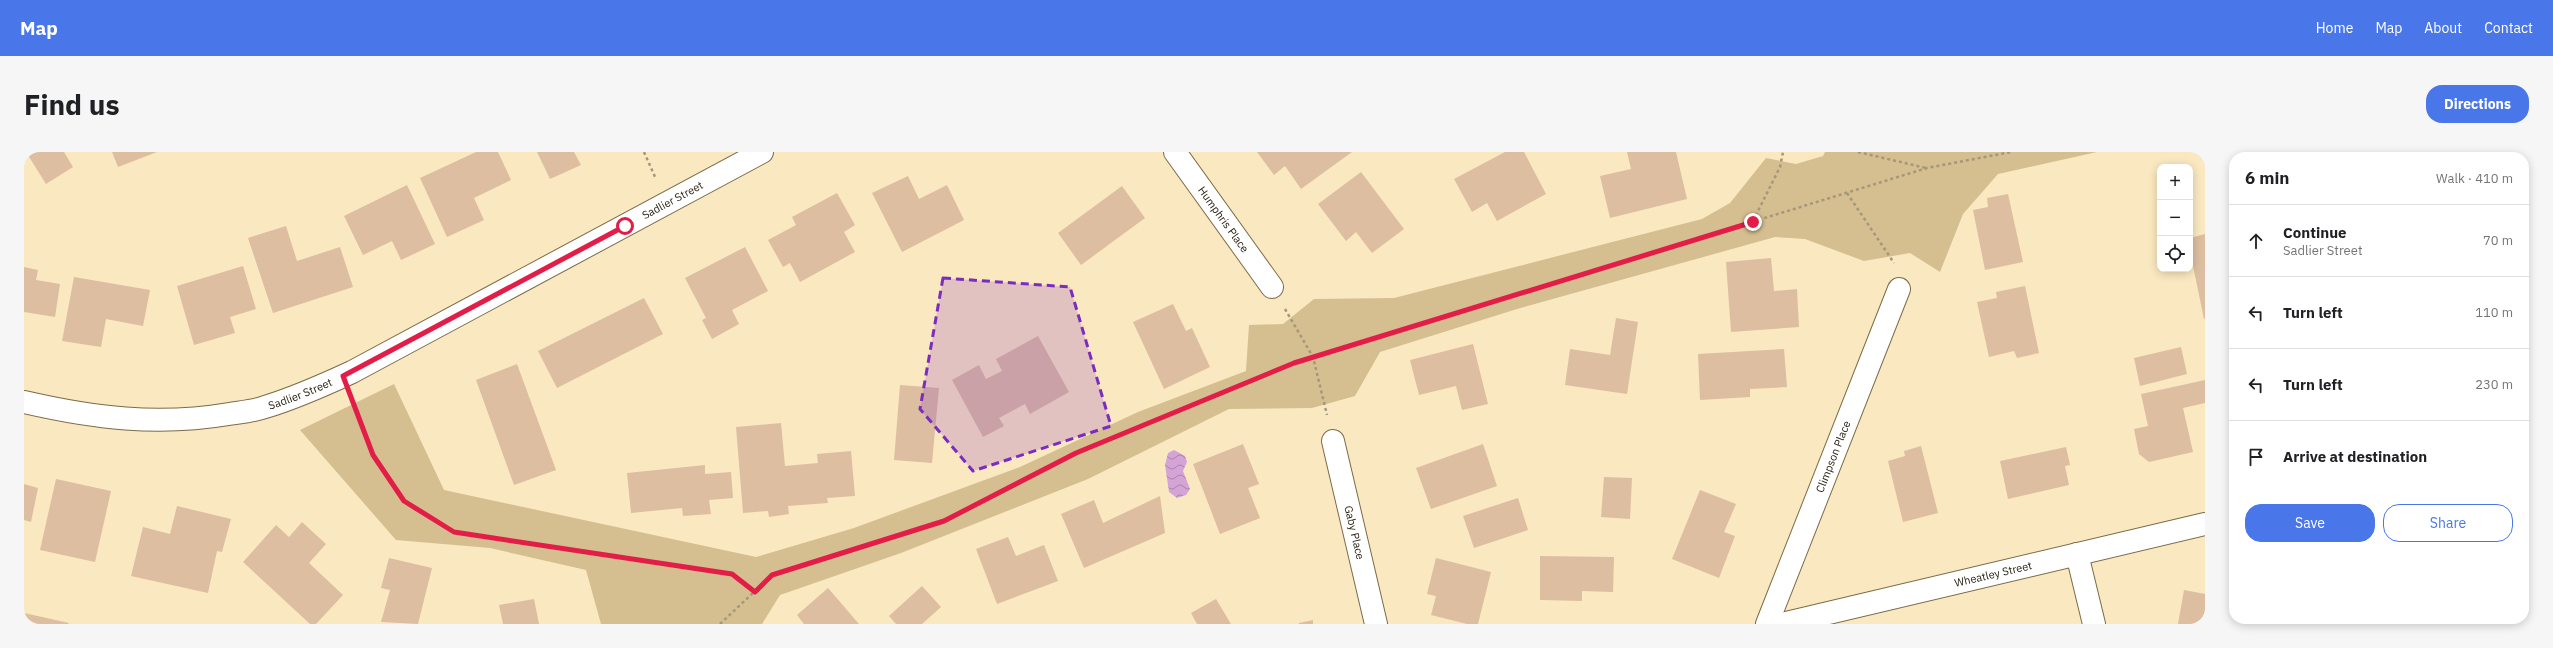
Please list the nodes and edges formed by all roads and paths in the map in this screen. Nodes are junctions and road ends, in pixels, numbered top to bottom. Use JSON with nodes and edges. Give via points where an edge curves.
{"nodes":[{"id":1,"x":762,"y":152,"type":"edge"},
{"id":2,"x":1175,"y":152,"type":"edge"},
{"id":3,"x":1783,"y":152,"type":"edge"},
{"id":4,"x":1858,"y":152,"type":"edge"},
{"id":5,"x":2011,"y":152,"type":"edge"},
{"id":6,"x":1927,"y":168,"type":"junction"},
{"id":7,"x":1847,"y":192,"type":"junction"},
{"id":8,"x":1753,"y":222,"type":"junction"},
{"id":9,"x":1272,"y":287,"type":"joint"},
{"id":10,"x":1899,"y":289,"type":"joint"},
{"id":11,"x":1313,"y":357,"type":"junction"},
{"id":12,"x":343,"y":376,"type":"junction"},
{"id":13,"x":24,"y":402,"type":"edge"},
{"id":14,"x":1333,"y":441,"type":"joint"},
{"id":15,"x":2205,"y":524,"type":"edge"},
{"id":16,"x":2077,"y":554,"type":"junction"},
{"id":17,"x":755,"y":592,"type":"junction"},
{"id":18,"x":720,"y":624,"type":"edge"},
{"id":19,"x":1376,"y":624,"type":"edge"},
{"id":20,"x":1767,"y":624,"type":"edge"},
{"id":21,"x":1782,"y":624,"type":"edge"},
{"id":22,"x":2094,"y":624,"type":"edge"}],
"edges":[{"from":1,"to":12,"type":"street","name":"Sadlier Street"},
{"from":2,"to":9,"type":"street","name":"Humphris Place"},
{"from":3,"to":8,"type":"path","via":[[1780,167]]},
{"from":4,"to":6,"type":"path"},
{"from":5,"to":6,"type":"path"},
{"from":6,"to":7,"type":"path"},
{"from":7,"to":8,"type":"path"},
{"from":7,"to":10,"type":"path","via":[[1894,261]]},
{"from":8,"to":11,"type":"path"},
{"from":9,"to":11,"type":"path"},
{"from":10,"to":20,"type":"street","name":"Climpson Place"},
{"from":11,"to":14,"type":"path"},
{"from":11,"to":17,"type":"path","via":[[1076,453],[944,521],[772,575]]},
{"from":12,"to":13,"type":"street","name":"Sadlier Street","via":[[324,386],[264,408],[198,419],[131,420],[64,411]]},
{"from":12,"to":17,"type":"path","via":[[373,455],[404,501],[454,532],[732,574]]},
{"from":14,"to":19,"type":"street","name":"Gaby Place"},
{"from":15,"to":16,"type":"street","name":"Wheatley Street"},
{"from":16,"to":21,"type":"street","name":"Wheatley Street"},
{"from":16,"to":22,"type":"street"},
{"from":17,"to":18,"type":"path"}]}
